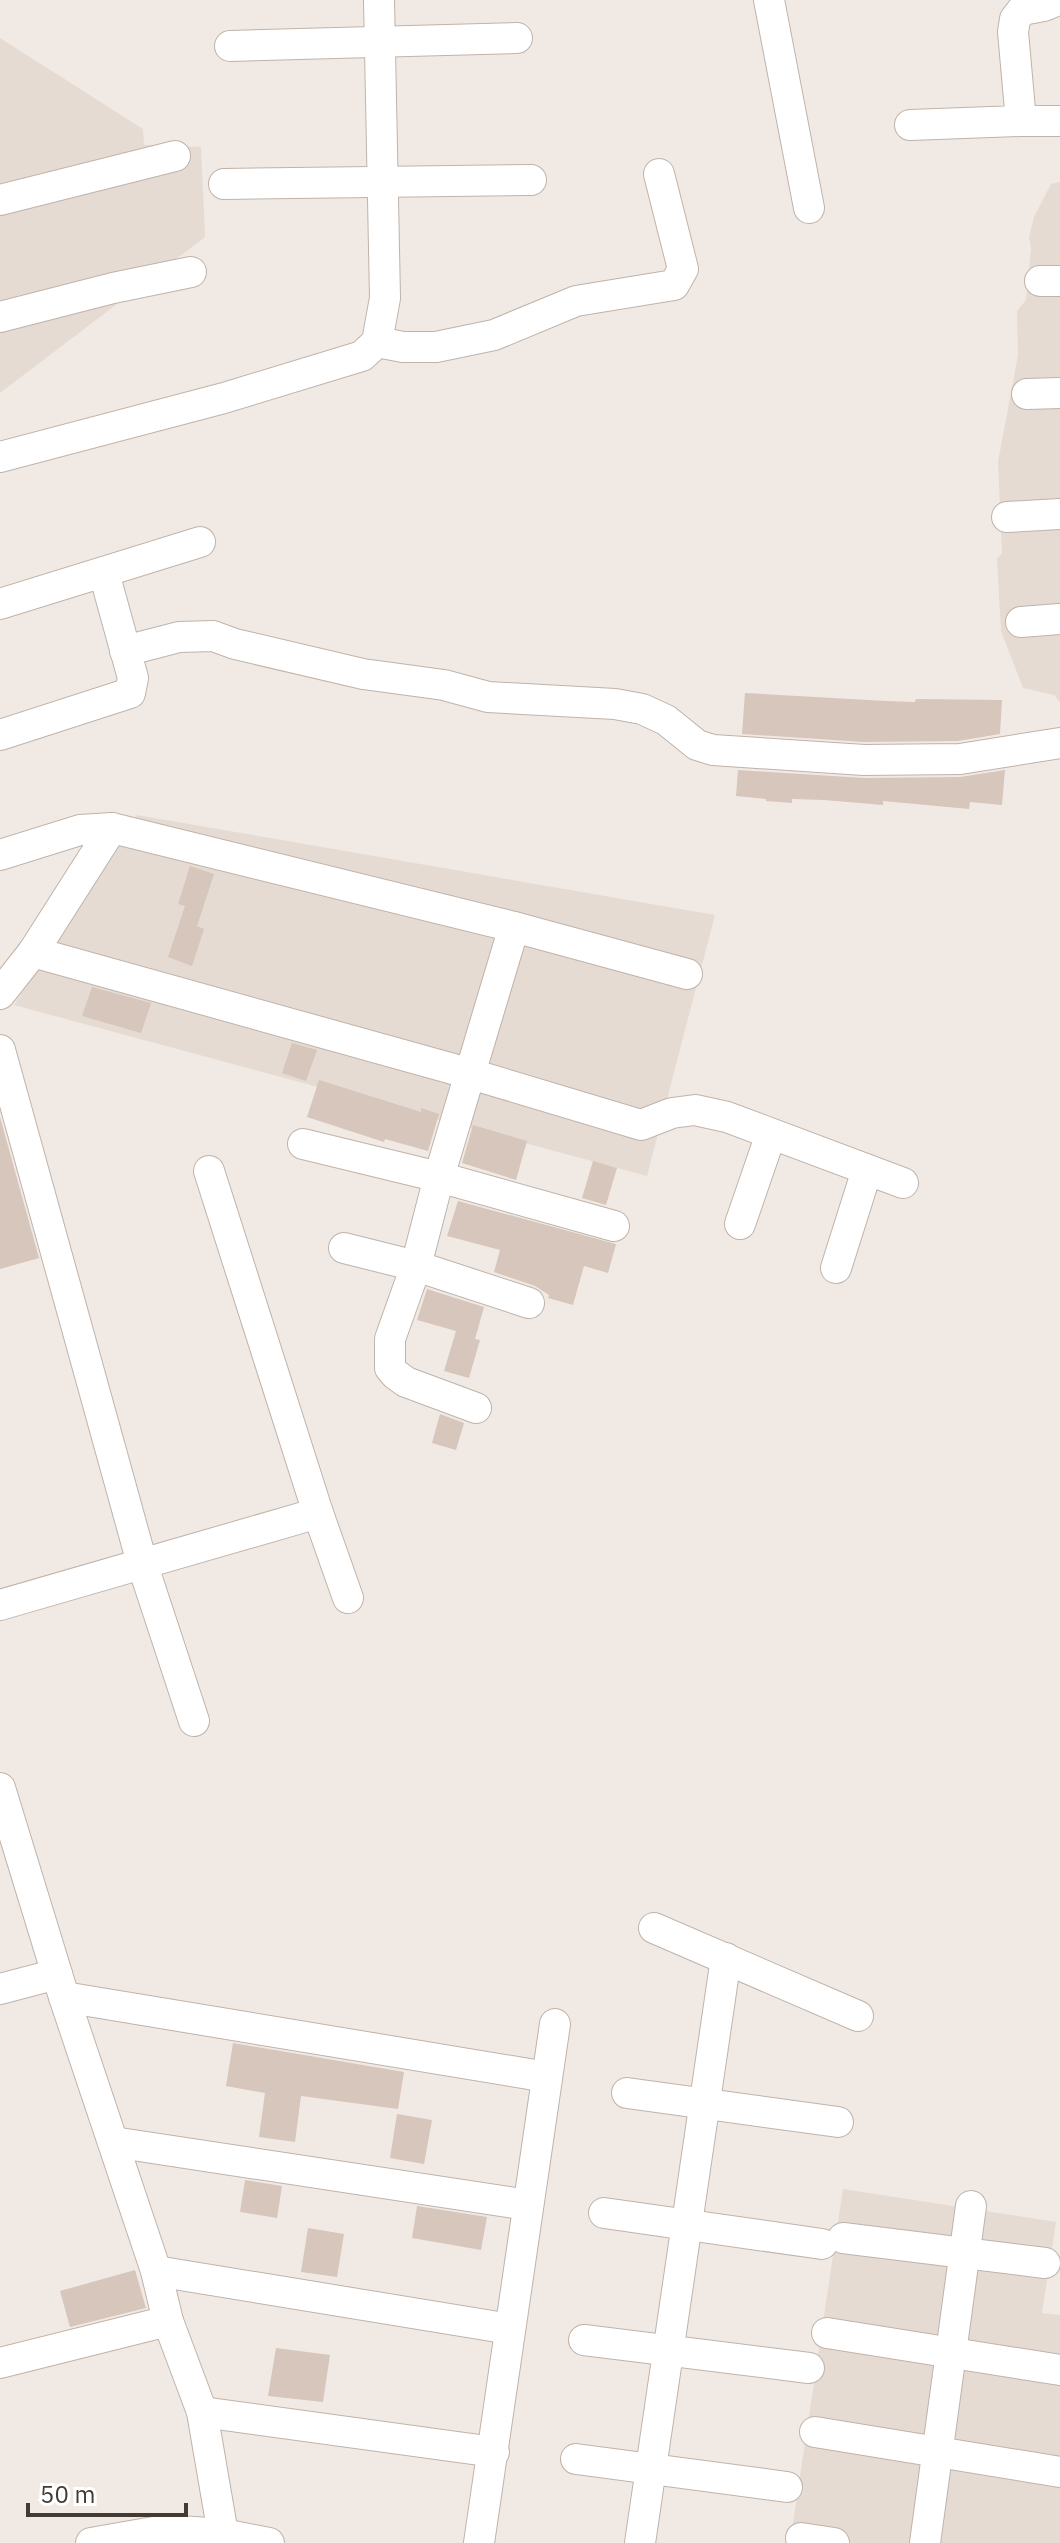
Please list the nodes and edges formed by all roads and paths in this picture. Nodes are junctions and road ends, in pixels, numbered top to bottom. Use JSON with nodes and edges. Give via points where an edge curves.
{"nodes":[{"id":1,"x":379,"y":0,"type":"edge"},
{"id":2,"x":769,"y":0,"type":"edge"},
{"id":3,"x":1058,"y":0,"type":"edge"},
{"id":4,"x":517,"y":38,"type":"dead end"},
{"id":5,"x":380,"y":41,"type":"junction"},
{"id":6,"x":230,"y":46,"type":"dead end"},
{"id":7,"x":1021,"y":121,"type":"junction"},
{"id":8,"x":1060,"y":121,"type":"edge"},
{"id":9,"x":910,"y":125,"type":"dead end"},
{"id":10,"x":175,"y":156,"type":"dead end"},
{"id":11,"x":659,"y":174,"type":"dead end"},
{"id":12,"x":531,"y":180,"type":"dead end"},
{"id":13,"x":381,"y":182,"type":"junction"},
{"id":14,"x":224,"y":184,"type":"dead end"},
{"id":15,"x":0,"y":200,"type":"edge"},
{"id":16,"x":809,"y":208,"type":"dead end"},
{"id":17,"x":191,"y":272,"type":"dead end"},
{"id":18,"x":0,"y":317,"type":"edge"},
{"id":19,"x":377,"y":342,"type":"junction"},
{"id":20,"x":1060,"y":393,"type":"edge"},
{"id":21,"x":1027,"y":394,"type":"dead end"},
{"id":22,"x":0,"y":457,"type":"edge"},
{"id":23,"x":1060,"y":514,"type":"edge"},
{"id":24,"x":1007,"y":517,"type":"dead end"},
{"id":25,"x":200,"y":542,"type":"dead end"},
{"id":26,"x":104,"y":573,"type":"junction"},
{"id":27,"x":0,"y":604,"type":"edge"},
{"id":28,"x":1060,"y":619,"type":"edge"},
{"id":29,"x":1021,"y":622,"type":"dead end"},
{"id":30,"x":125,"y":651,"type":"junction"},
{"id":31,"x":0,"y":735,"type":"edge"},
{"id":32,"x":1060,"y":743,"type":"edge"},
{"id":33,"x":112,"y":828,"type":"junction"},
{"id":34,"x":0,"y":855,"type":"edge"},
{"id":35,"x":514,"y":927,"type":"junction"},
{"id":36,"x":33,"y":952,"type":"junction"},
{"id":37,"x":687,"y":974,"type":"dead end"},
{"id":38,"x":0,"y":994,"type":"edge"},
{"id":39,"x":0,"y":1050,"type":"edge"},
{"id":40,"x":471,"y":1074,"type":"junction"},
{"id":41,"x":771,"y":1134,"type":"junction"},
{"id":42,"x":303,"y":1144,"type":"dead end"},
{"id":43,"x":867,"y":1170,"type":"junction"},
{"id":44,"x":209,"y":1171,"type":"dead end"},
{"id":45,"x":439,"y":1177,"type":"junction"},
{"id":46,"x":903,"y":1183,"type":"dead end"},
{"id":47,"x":740,"y":1224,"type":"dead end"},
{"id":48,"x":614,"y":1226,"type":"dead end"},
{"id":49,"x":344,"y":1248,"type":"dead end"},
{"id":50,"x":416,"y":1266,"type":"junction"},
{"id":51,"x":836,"y":1268,"type":"dead end"},
{"id":52,"x":529,"y":1303,"type":"dead end"},
{"id":53,"x":476,"y":1408,"type":"dead end"},
{"id":54,"x":318,"y":1513,"type":"junction"},
{"id":55,"x":142,"y":1563,"type":"junction"},
{"id":56,"x":348,"y":1598,"type":"dead end"},
{"id":57,"x":0,"y":1605,"type":"edge"},
{"id":58,"x":194,"y":1721,"type":"dead end"},
{"id":59,"x":0,"y":1788,"type":"edge"},
{"id":60,"x":654,"y":1928,"type":"dead end"},
{"id":61,"x":726,"y":1958,"type":"junction"},
{"id":62,"x":61,"y":1985,"type":"junction"},
{"id":63,"x":0,"y":1989,"type":"edge"},
{"id":64,"x":858,"y":2016,"type":"dead end"},
{"id":65,"x":555,"y":2024,"type":"dead end"},
{"id":66,"x":547,"y":2077,"type":"junction"},
{"id":67,"x":627,"y":2093,"type":"dead end"},
{"id":68,"x":704,"y":2104,"type":"junction"},
{"id":69,"x":838,"y":2122,"type":"dead end"},
{"id":70,"x":113,"y":2142,"type":"junction"},
{"id":71,"x":528,"y":2205,"type":"junction"},
{"id":72,"x":971,"y":2206,"type":"dead end"},
{"id":73,"x":604,"y":2213,"type":"dead end"},
{"id":74,"x":687,"y":2225,"type":"junction"},
{"id":75,"x":965,"y":2253,"type":"junction"},
{"id":76,"x":1045,"y":2263,"type":"dead end"},
{"id":77,"x":156,"y":2271,"type":"junction"},
{"id":78,"x":168,"y":2321,"type":"junction"},
{"id":79,"x":510,"y":2329,"type":"junction"},
{"id":80,"x":827,"y":2333,"type":"dead end"},
{"id":81,"x":584,"y":2340,"type":"dead end"},
{"id":82,"x":669,"y":2351,"type":"junction"},
{"id":83,"x":951,"y":2353,"type":"junction"},
{"id":84,"x":0,"y":2363,"type":"edge"},
{"id":85,"x":809,"y":2368,"type":"dead end"},
{"id":86,"x":1060,"y":2370,"type":"edge"},
{"id":87,"x":202,"y":2412,"type":"junction"},
{"id":88,"x":815,"y":2432,"type":"dead end"},
{"id":89,"x":494,"y":2452,"type":"junction"},
{"id":90,"x":938,"y":2452,"type":"junction"},
{"id":91,"x":576,"y":2459,"type":"dead end"},
{"id":92,"x":649,"y":2470,"type":"junction"},
{"id":93,"x":1060,"y":2472,"type":"edge"},
{"id":94,"x":787,"y":2487,"type":"dead end"},
{"id":95,"x":223,"y":2534,"type":"junction"},
{"id":96,"x":801,"y":2538,"type":"dead end"},
{"id":97,"x":120,"y":2540,"type":"edge"},
{"id":98,"x":91,"y":2543,"type":"edge"},
{"id":99,"x":269,"y":2543,"type":"edge"},
{"id":100,"x":479,"y":2543,"type":"edge"},
{"id":101,"x":640,"y":2543,"type":"edge"},
{"id":102,"x":834,"y":2543,"type":"edge"},
{"id":103,"x":925,"y":2543,"type":"edge"}],
"edges":[{"from":1,"to":5,"type":"street"},
{"from":2,"to":16,"type":"street"},
{"from":3,"to":7,"type":"street","via":[[1022,10],[1015,19]]},
{"from":4,"to":5,"type":"street"},
{"from":5,"to":6,"type":"street"},
{"from":5,"to":13,"type":"street"},
{"from":7,"to":8,"type":"street"},
{"from":7,"to":9,"type":"street"},
{"from":10,"to":15,"type":"street"},
{"from":11,"to":19,"type":"street","via":[[683,269],[674,285],[576,301],[494,335],[436,347]]},
{"from":12,"to":13,"type":"street"},
{"from":13,"to":14,"type":"street"},
{"from":13,"to":19,"type":"street","via":[[385,298]]},
{"from":17,"to":18,"type":"street"},
{"from":19,"to":22,"type":"street","via":[[347,361]]},
{"from":20,"to":21,"type":"street"},
{"from":23,"to":24,"type":"street"},
{"from":25,"to":26,"type":"street"},
{"from":26,"to":27,"type":"street"},
{"from":26,"to":30,"type":"street"},
{"from":28,"to":29,"type":"street"},
{"from":30,"to":31,"type":"street","via":[[133,678],[130,693]]},
{"from":30,"to":32,"type":"street","via":[[179,637],[213,636],[363,674],[488,697],[642,709],[713,750],[864,760],[960,759]]},
{"from":33,"to":34,"type":"street","via":[[80,830]]},
{"from":33,"to":35,"type":"street"},
{"from":33,"to":36,"type":"street"},
{"from":35,"to":37,"type":"street"},
{"from":35,"to":40,"type":"street"},
{"from":36,"to":38,"type":"street"},
{"from":36,"to":40,"type":"street"},
{"from":39,"to":55,"type":"street"},
{"from":40,"to":41,"type":"street","via":[[641,1125],[695,1110]]},
{"from":40,"to":45,"type":"street"},
{"from":41,"to":43,"type":"street"},
{"from":41,"to":47,"type":"street"},
{"from":42,"to":45,"type":"street"},
{"from":43,"to":46,"type":"street"},
{"from":43,"to":51,"type":"street"},
{"from":44,"to":54,"type":"street"},
{"from":45,"to":48,"type":"street"},
{"from":45,"to":50,"type":"street"},
{"from":49,"to":50,"type":"street"},
{"from":50,"to":52,"type":"street"},
{"from":50,"to":53,"type":"street","via":[[390,1339],[390,1368],[406,1382]]},
{"from":54,"to":55,"type":"street"},
{"from":54,"to":56,"type":"street"},
{"from":55,"to":57,"type":"street"},
{"from":55,"to":58,"type":"street"},
{"from":59,"to":62,"type":"street"},
{"from":60,"to":61,"type":"street"},
{"from":61,"to":64,"type":"street"},
{"from":61,"to":68,"type":"street"},
{"from":62,"to":63,"type":"street"},
{"from":62,"to":66,"type":"street"},
{"from":62,"to":70,"type":"street"},
{"from":65,"to":66,"type":"street"},
{"from":66,"to":71,"type":"street"},
{"from":67,"to":68,"type":"street"},
{"from":68,"to":69,"type":"street"},
{"from":68,"to":74,"type":"street"},
{"from":70,"to":71,"type":"street"},
{"from":70,"to":77,"type":"street"},
{"from":71,"to":79,"type":"street"},
{"from":72,"to":75,"type":"street"},
{"from":73,"to":74,"type":"street"},
{"from":74,"to":75,"type":"street"},
{"from":74,"to":82,"type":"street"},
{"from":75,"to":76,"type":"street"},
{"from":75,"to":83,"type":"street"},
{"from":77,"to":78,"type":"street"},
{"from":77,"to":79,"type":"street"},
{"from":78,"to":84,"type":"street"},
{"from":78,"to":87,"type":"street"},
{"from":79,"to":89,"type":"street"},
{"from":80,"to":83,"type":"street"},
{"from":81,"to":82,"type":"street"},
{"from":82,"to":85,"type":"street"},
{"from":82,"to":92,"type":"street"},
{"from":83,"to":86,"type":"street"},
{"from":83,"to":90,"type":"street"},
{"from":87,"to":89,"type":"street"},
{"from":87,"to":95,"type":"street"},
{"from":88,"to":90,"type":"street"},
{"from":89,"to":100,"type":"street"},
{"from":90,"to":93,"type":"street"},
{"from":90,"to":103,"type":"street"},
{"from":91,"to":92,"type":"street"},
{"from":92,"to":94,"type":"street"},
{"from":92,"to":101,"type":"street"},
{"from":95,"to":97,"type":"street","via":[[165,2530]]},
{"from":95,"to":99,"type":"street"},
{"from":96,"to":102,"type":"street"},
{"from":97,"to":98,"type":"street"}]}
